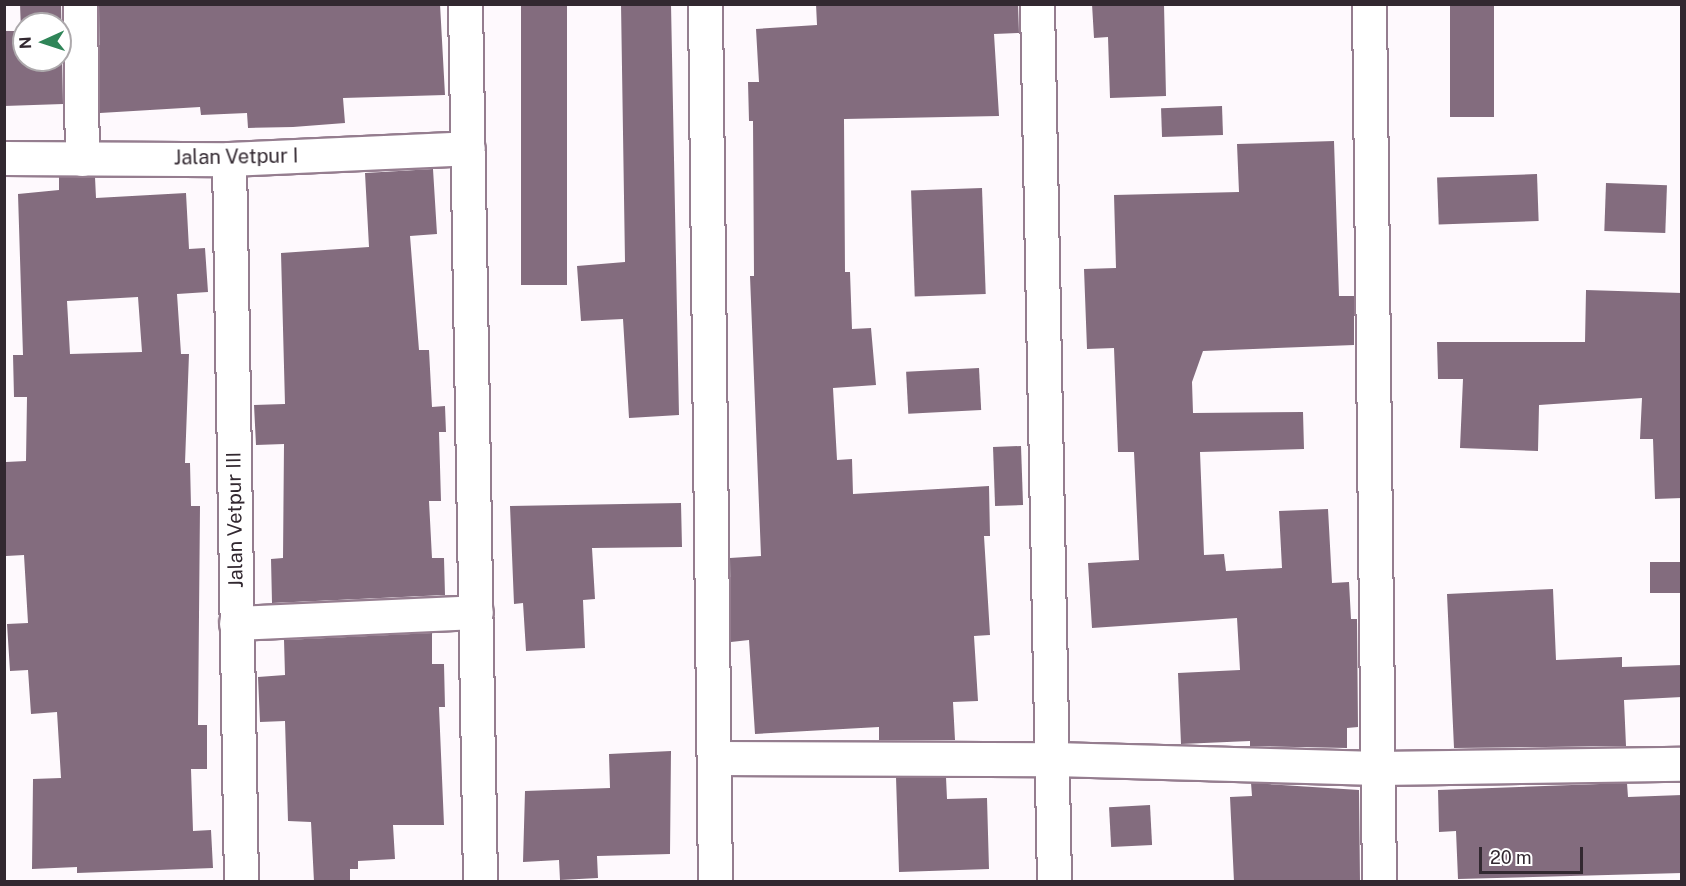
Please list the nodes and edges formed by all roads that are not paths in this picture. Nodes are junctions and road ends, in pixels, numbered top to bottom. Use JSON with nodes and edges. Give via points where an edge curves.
{"nodes":[{"id":1,"x":81,"y":4,"type":"edge"},
{"id":2,"x":465,"y":4,"type":"edge"},
{"id":3,"x":705,"y":4,"type":"edge"},
{"id":4,"x":1037,"y":4,"type":"edge"},
{"id":5,"x":1370,"y":4,"type":"edge"},
{"id":6,"x":468,"y":148,"type":"junction"},
{"id":7,"x":4,"y":158,"type":"edge"},
{"id":8,"x":82,"y":159,"type":"junction"},
{"id":9,"x":229,"y":159,"type":"junction"},
{"id":10,"x":476,"y":612,"type":"junction"},
{"id":11,"x":236,"y":623,"type":"junction"},
{"id":12,"x":714,"y":759,"type":"junction"},
{"id":13,"x":1054,"y":759,"type":"junction"},
{"id":14,"x":1681,"y":764,"type":"edge"},
{"id":15,"x":1378,"y":768,"type":"junction"},
{"id":16,"x":241,"y":882,"type":"edge"},
{"id":17,"x":480,"y":882,"type":"edge"},
{"id":18,"x":715,"y":882,"type":"edge"},
{"id":19,"x":1054,"y":882,"type":"edge"},
{"id":20,"x":1379,"y":882,"type":"edge"}],
"edges":[{"from":1,"to":8,"type":"street"},
{"from":2,"to":6,"type":"street"},
{"from":3,"to":12,"type":"street"},
{"from":4,"to":13,"type":"street"},
{"from":5,"to":15,"type":"street"},
{"from":6,"to":9,"type":"street","name":"Jalan Vetpur I"},
{"from":6,"to":10,"type":"street"},
{"from":7,"to":8,"type":"street","name":"Jalan Vetpur I"},
{"from":8,"to":9,"type":"street","name":"Jalan Vetpur I"},
{"from":9,"to":11,"type":"street","name":"Jalan Vetpur III"},
{"from":10,"to":11,"type":"street"},
{"from":10,"to":17,"type":"street"},
{"from":11,"to":16,"type":"street","name":"Jalan Vetpur III"},
{"from":12,"to":13,"type":"street"},
{"from":12,"to":18,"type":"street"},
{"from":13,"to":15,"type":"street"},
{"from":13,"to":19,"type":"street"},
{"from":14,"to":15,"type":"street"},
{"from":15,"to":20,"type":"street"}]}
